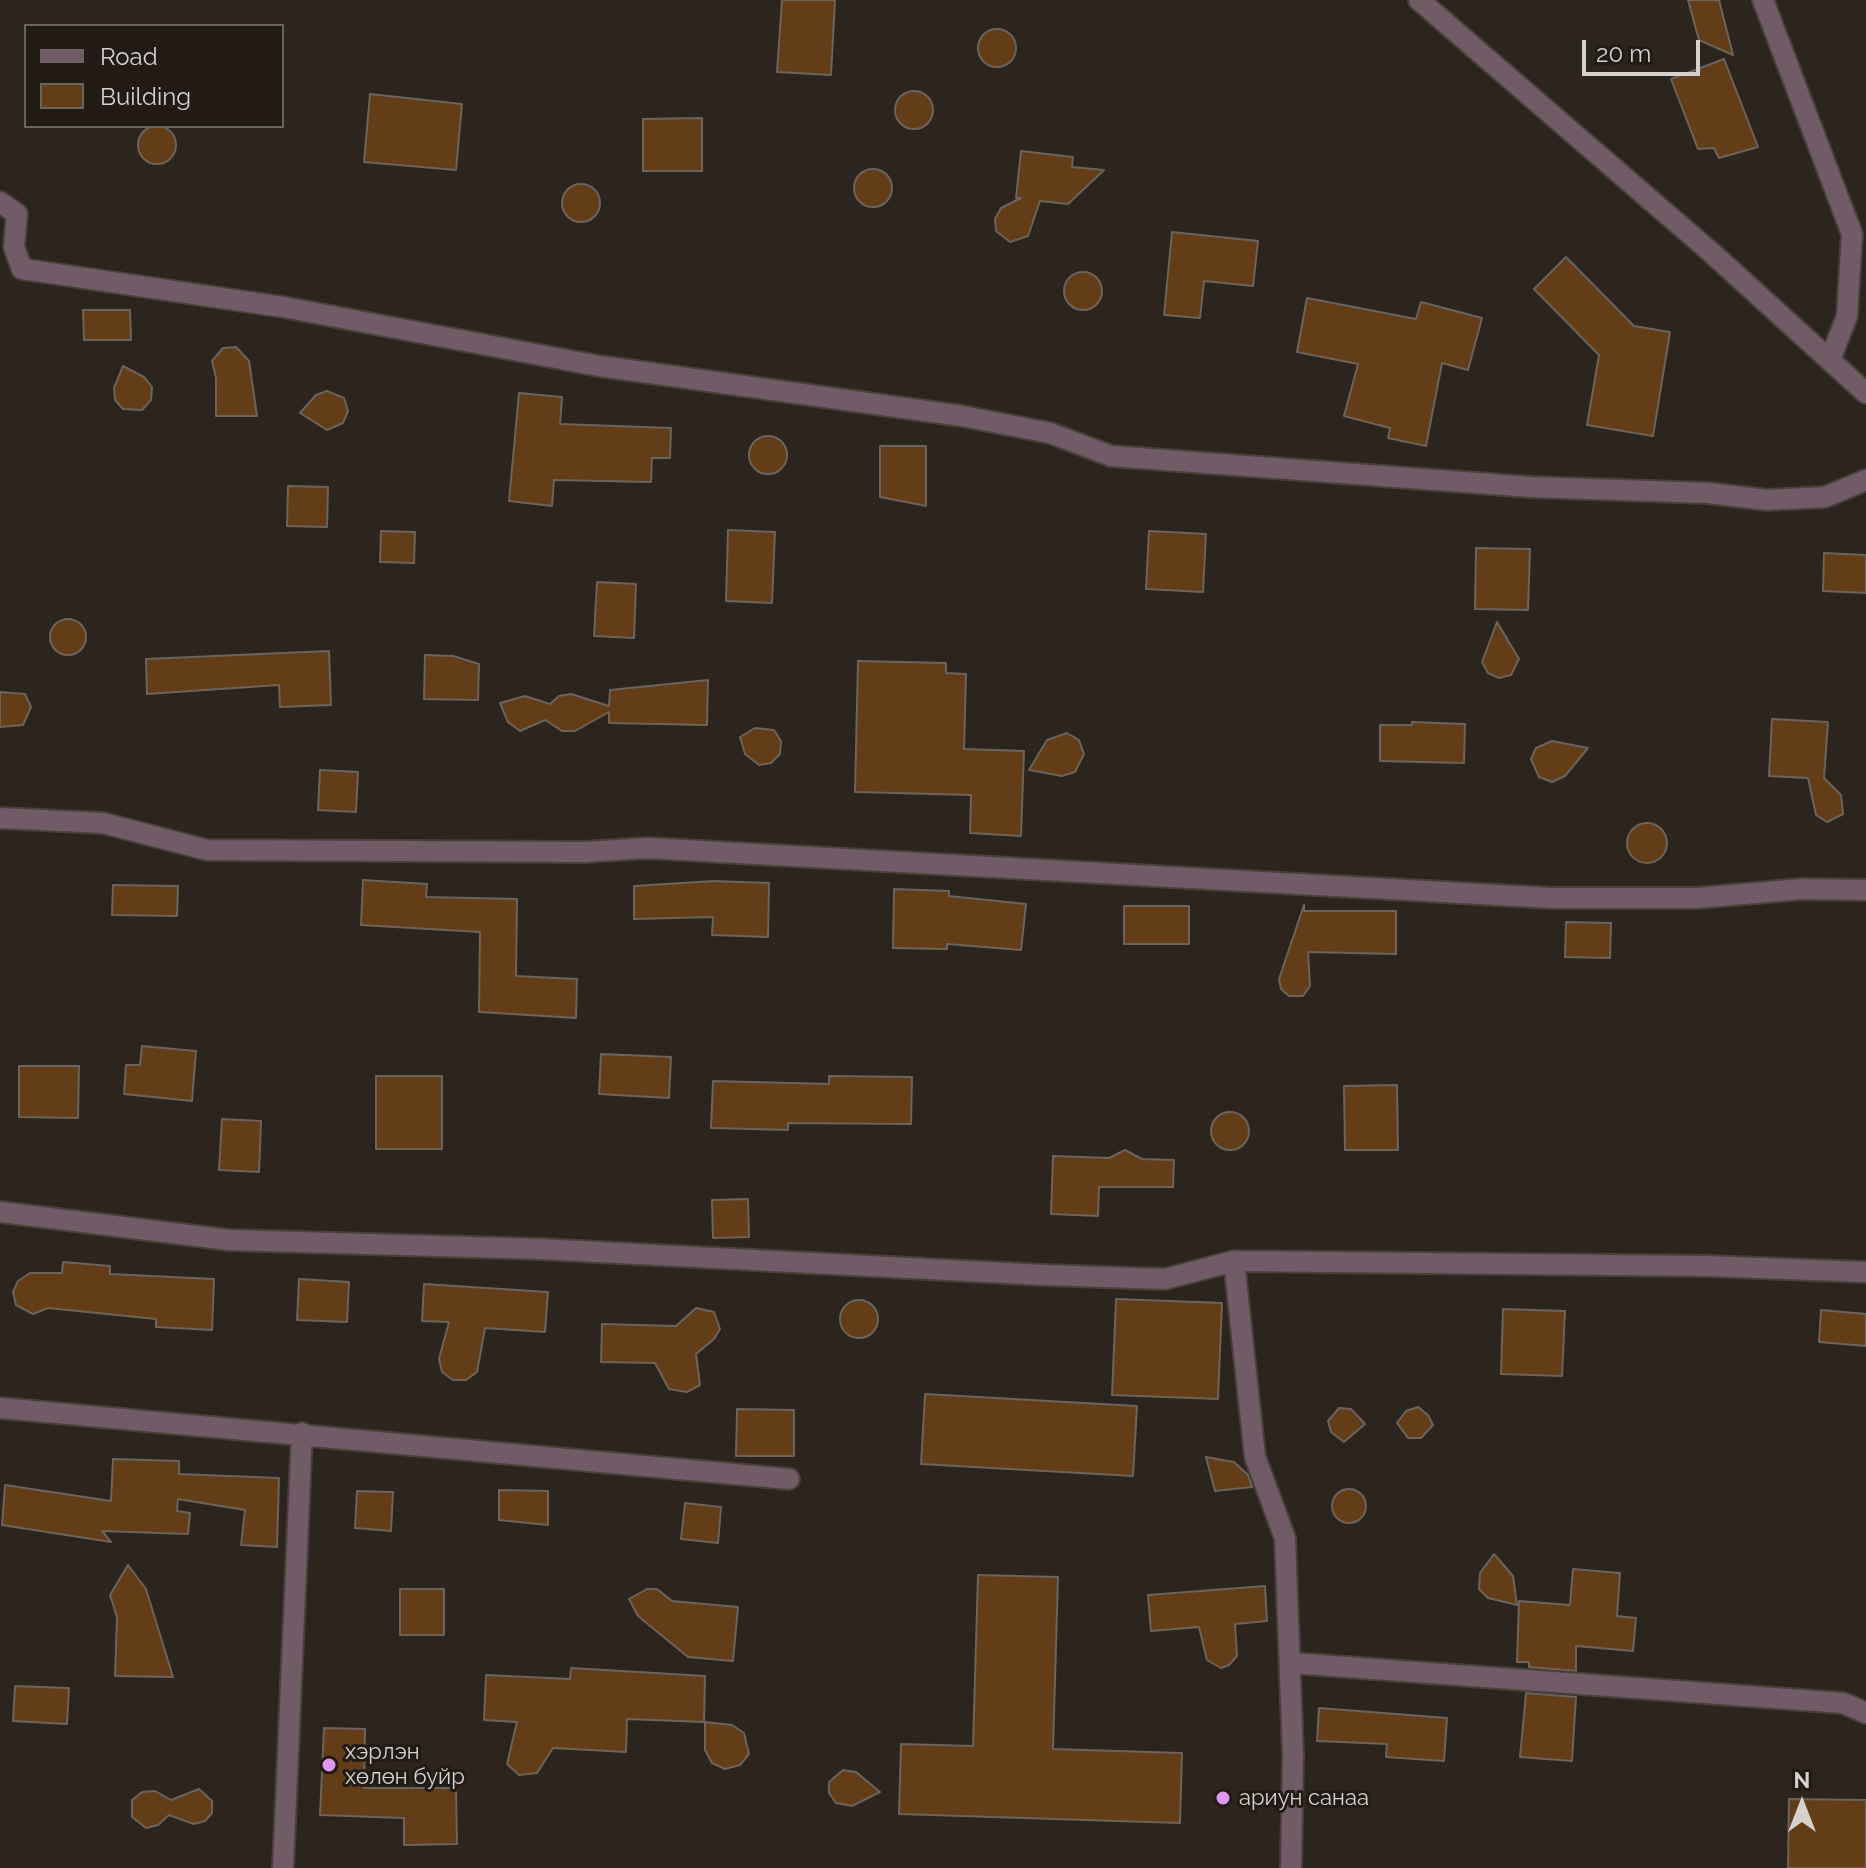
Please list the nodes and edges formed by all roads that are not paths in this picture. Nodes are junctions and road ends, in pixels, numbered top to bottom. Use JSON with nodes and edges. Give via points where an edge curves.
{"nodes":[{"id":1,"x":1419,"y":0,"type":"edge"},
{"id":2,"x":1763,"y":0,"type":"edge"},
{"id":3,"x":0,"y":202,"type":"edge"},
{"id":4,"x":1830,"y":360,"type":"junction"},
{"id":5,"x":1866,"y":393,"type":"edge"},
{"id":6,"x":1866,"y":480,"type":"edge"},
{"id":7,"x":0,"y":818,"type":"edge"},
{"id":8,"x":1866,"y":890,"type":"edge"},
{"id":9,"x":0,"y":1212,"type":"edge"},
{"id":10,"x":1234,"y":1261,"type":"junction"},
{"id":11,"x":1866,"y":1272,"type":"edge"},
{"id":12,"x":0,"y":1408,"type":"edge"},
{"id":13,"x":302,"y":1433,"type":"junction"},
{"id":14,"x":789,"y":1479,"type":"dead end"},
{"id":15,"x":1291,"y":1663,"type":"junction"},
{"id":16,"x":1866,"y":1713,"type":"edge"},
{"id":17,"x":283,"y":1868,"type":"edge"},
{"id":18,"x":1291,"y":1868,"type":"edge"}],
"edges":[{"from":1,"to":4,"type":"street"},
{"from":2,"to":4,"type":"street","via":[[1852,234],[1847,316]]},
{"from":3,"to":6,"type":"street","via":[[17,214],[14,247],[22,269],[283,307],[599,366],[962,416],[1050,433],[1111,456],[1767,500],[1825,497]]},
{"from":4,"to":5,"type":"street"},
{"from":7,"to":8,"type":"street","via":[[103,823],[207,850],[647,848],[1552,898]]},
{"from":9,"to":10,"type":"street","via":[[229,1240],[540,1249],[1044,1275],[1165,1279]]},
{"from":10,"to":11,"type":"street"},
{"from":10,"to":15,"type":"street","via":[[1255,1457],[1285,1538]]},
{"from":12,"to":13,"type":"street"},
{"from":13,"to":14,"type":"street"},
{"from":13,"to":17,"type":"street"},
{"from":15,"to":16,"type":"street","via":[[1843,1703]]},
{"from":15,"to":18,"type":"street"}]}
